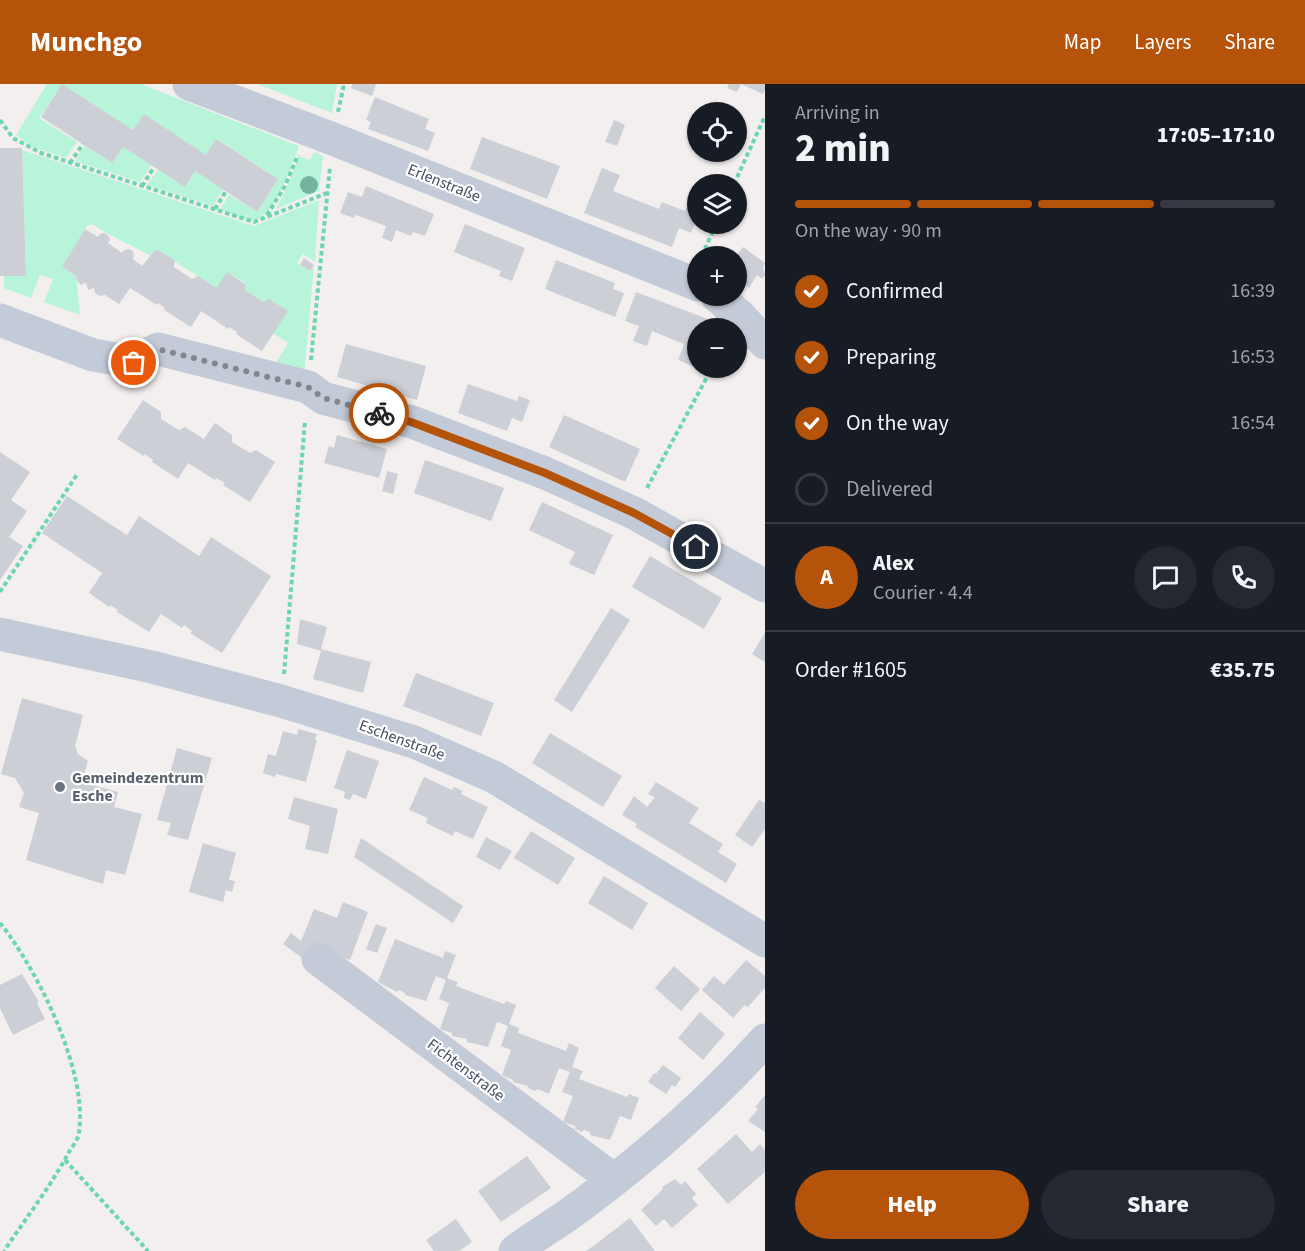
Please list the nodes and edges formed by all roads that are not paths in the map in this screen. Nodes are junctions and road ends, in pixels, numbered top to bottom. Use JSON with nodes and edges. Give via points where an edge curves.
{"nodes":[{"id":1,"x":189,"y":84,"type":"edge"},
{"id":2,"x":687,"y":281,"type":"edge"},
{"id":3,"x":728,"y":306,"type":"edge"},
{"id":4,"x":0,"y":320,"type":"edge"},
{"id":5,"x":765,"y":343,"type":"edge"},
{"id":6,"x":763,"y":578,"type":"edge"},
{"id":7,"x":0,"y":634,"type":"edge"},
{"id":8,"x":765,"y":941,"type":"edge"},
{"id":9,"x":318,"y":959,"type":"dead end"},
{"id":10,"x":765,"y":1040,"type":"edge"},
{"id":11,"x":614,"y":1180,"type":"junction"},
{"id":12,"x":515,"y":1251,"type":"edge"}],
"edges":[{"from":1,"to":2,"type":"street","name":"Erlenstraße"},
{"from":3,"to":5,"type":"street"},
{"from":4,"to":6,"type":"street","via":[[93,355],[134,363],[158,349],[308,387],[323,398],[411,422],[522,464],[634,513]]},
{"from":7,"to":8,"type":"street","name":"Eschenstraße","via":[[152,667],[414,742],[494,777]]},
{"from":9,"to":11,"type":"street","name":"Fichtenstraße"},
{"from":10,"to":11,"type":"street","via":[[723,1084]]},
{"from":11,"to":12,"type":"street"}]}
